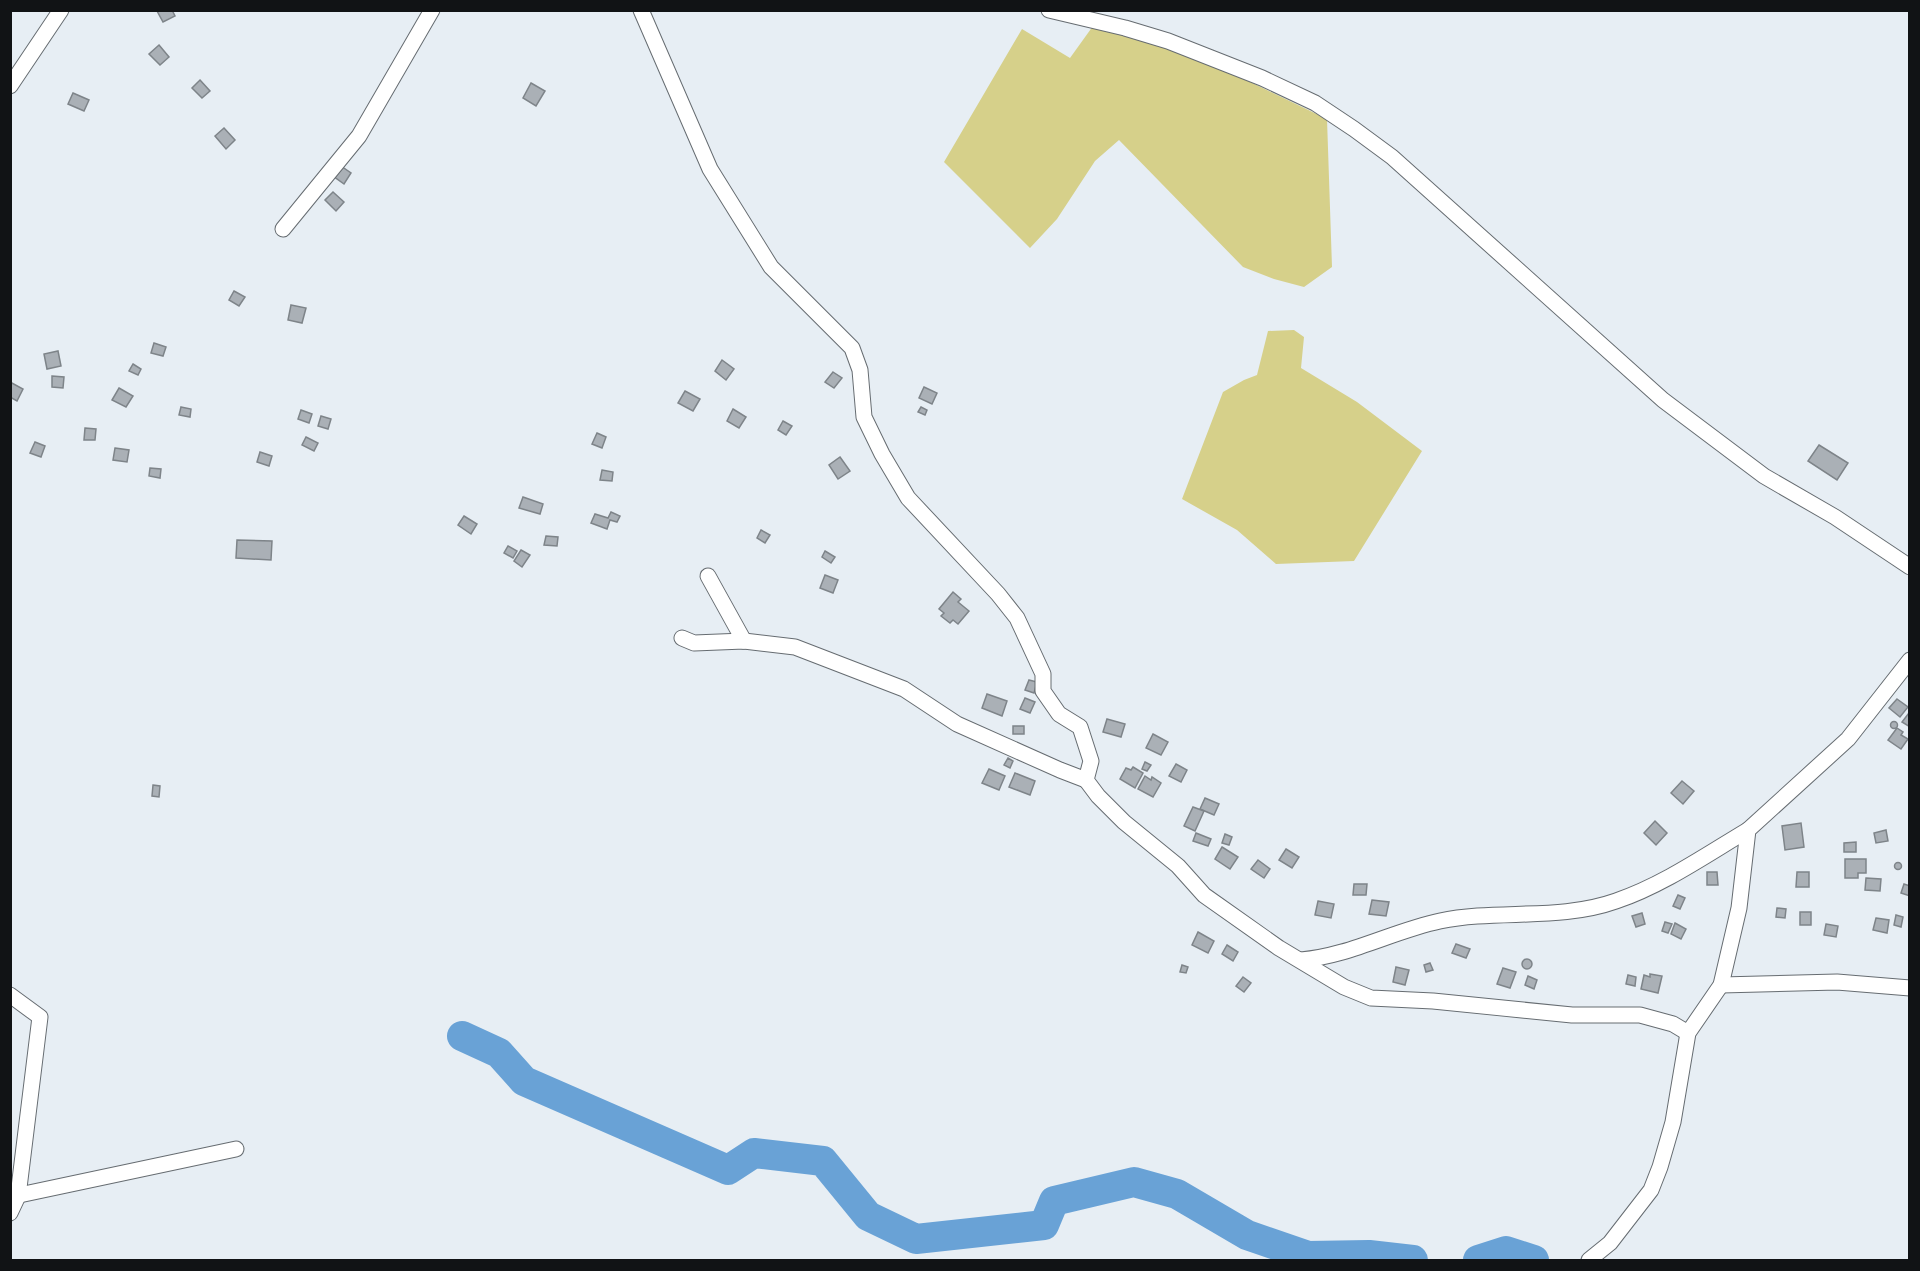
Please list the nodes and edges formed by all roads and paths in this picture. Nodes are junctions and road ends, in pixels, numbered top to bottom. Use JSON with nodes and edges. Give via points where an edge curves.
{"nodes":[{"id":1,"x":61,"y":10,"type":"edge"},
{"id":2,"x":432,"y":10,"type":"edge"},
{"id":3,"x":641,"y":10,"type":"edge"},
{"id":4,"x":1049,"y":10,"type":"edge"},
{"id":5,"x":10,"y":86,"type":"edge"},
{"id":6,"x":283,"y":229,"type":"dead end"},
{"id":7,"x":1910,"y":567,"type":"edge"},
{"id":8,"x":708,"y":576,"type":"dead end"},
{"id":9,"x":682,"y":638,"type":"dead end"},
{"id":10,"x":744,"y":640,"type":"junction"},
{"id":11,"x":1910,"y":660,"type":"edge"},
{"id":12,"x":1086,"y":780,"type":"junction"},
{"id":13,"x":1748,"y":830,"type":"junction"},
{"id":14,"x":1301,"y":960,"type":"junction"},
{"id":15,"x":1721,"y":985,"type":"junction"},
{"id":16,"x":1910,"y":988,"type":"edge"},
{"id":17,"x":10,"y":995,"type":"edge"},
{"id":18,"x":1688,"y":1033,"type":"junction"},
{"id":19,"x":236,"y":1149,"type":"dead end"},
{"id":20,"x":14,"y":1197,"type":"edge"},
{"id":21,"x":10,"y":1213,"type":"edge"},
{"id":22,"x":1590,"y":1260,"type":"edge"}],
"edges":[{"from":1,"to":5,"type":"street"},
{"from":2,"to":6,"type":"street","via":[[359,136]]},
{"from":3,"to":12,"type":"street","via":[[710,169],[771,267],[852,348],[860,370],[864,417],[908,498],[1017,618],[1043,674],[1043,691],[1059,714],[1080,727],[1091,761]]},
{"from":4,"to":7,"type":"street","via":[[1125,28],[1198,52],[1304,98],[1354,129],[1392,158],[1702,431],[1764,476],[1835,516]]},
{"from":8,"to":10,"type":"street"},
{"from":9,"to":10,"type":"street","via":[[694,642]]},
{"from":10,"to":12,"type":"street","via":[[795,647],[904,689],[957,724]]},
{"from":11,"to":13,"type":"street","via":[[1848,739]]},
{"from":12,"to":14,"type":"street","via":[[1124,822],[1178,866],[1204,895]]},
{"from":13,"to":14,"type":"street","via":[[1616,902],[1562,911],[1441,921],[1323,958]]},
{"from":13,"to":15,"type":"street","via":[[1739,908]]},
{"from":14,"to":18,"type":"street","via":[[1344,987],[1371,998],[1572,1015],[1640,1015],[1673,1024]]},
{"from":15,"to":16,"type":"street","via":[[1837,982]]},
{"from":15,"to":18,"type":"street"},
{"from":17,"to":20,"type":"street","via":[[40,1017]]},
{"from":18,"to":22,"type":"street","via":[[1673,1122],[1651,1190],[1610,1243]]},
{"from":19,"to":20,"type":"street"},
{"from":20,"to":21,"type":"street"}]}
